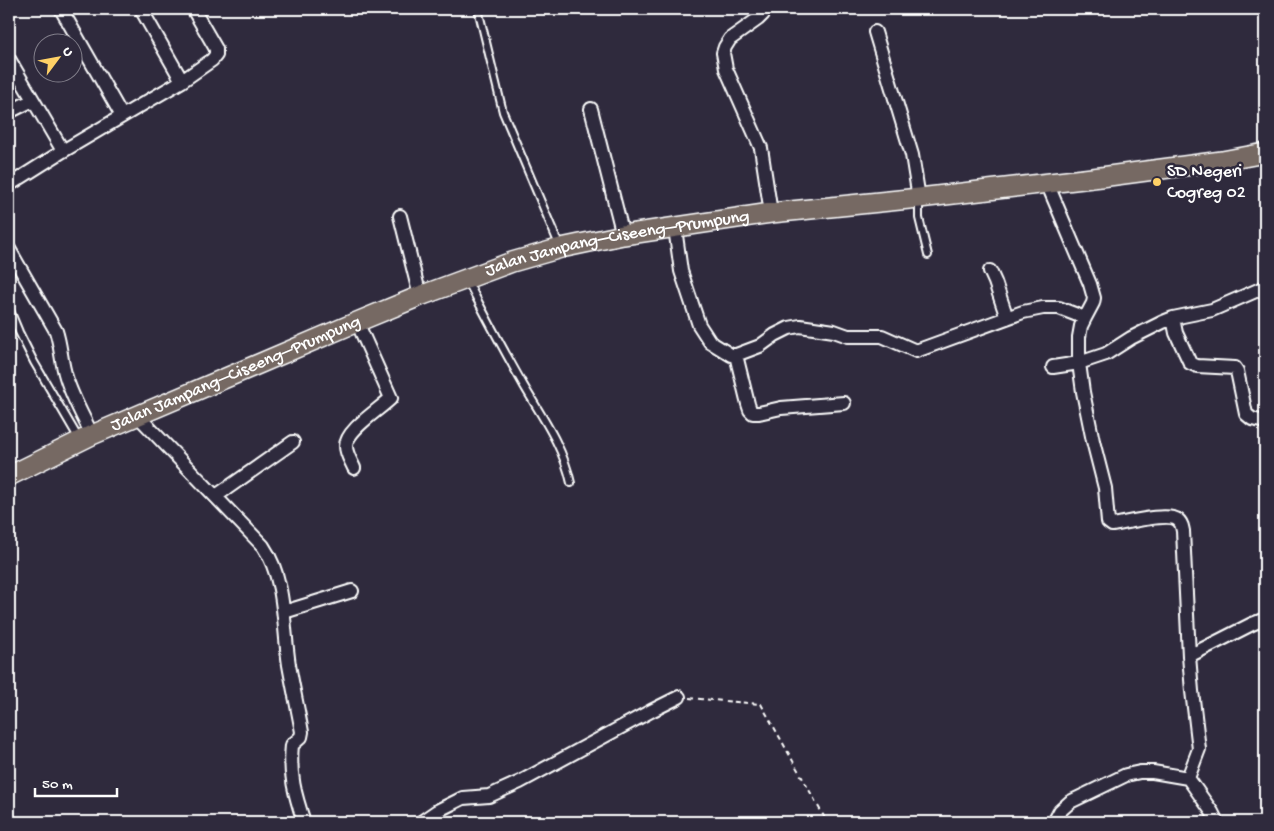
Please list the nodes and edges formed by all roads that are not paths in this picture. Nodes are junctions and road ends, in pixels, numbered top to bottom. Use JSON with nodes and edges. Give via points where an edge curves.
{"nodes":[{"id":1,"x":61,"y":9,"type":"edge"},
{"id":2,"x":141,"y":9,"type":"edge"},
{"id":3,"x":193,"y":9,"type":"edge"},
{"id":4,"x":478,"y":9,"type":"edge"},
{"id":5,"x":764,"y":9,"type":"edge"},
{"id":6,"x":875,"y":32,"type":"dead end"},
{"id":7,"x":9,"y":59,"type":"edge"},
{"id":8,"x":182,"y":81,"type":"junction"},
{"id":9,"x":33,"y":100,"type":"junction"},
{"id":10,"x":591,"y":109,"type":"dead end"},
{"id":11,"x":9,"y":112,"type":"edge"},
{"id":12,"x":122,"y":116,"type":"junction"},
{"id":13,"x":62,"y":151,"type":"junction"},
{"id":14,"x":1265,"y":154,"type":"edge"},
{"id":15,"x":1046,"y":183,"type":"junction"},
{"id":16,"x":9,"y":185,"type":"edge"},
{"id":17,"x":919,"y":198,"type":"junction"},
{"id":18,"x":771,"y":213,"type":"junction"},
{"id":19,"x":400,"y":216,"type":"dead end"},
{"id":20,"x":675,"y":228,"type":"junction"},
{"id":21,"x":623,"y":235,"type":"junction"},
{"id":22,"x":561,"y":248,"type":"junction"},
{"id":23,"x":9,"y":249,"type":"edge"},
{"id":24,"x":928,"y":255,"type":"dead end"},
{"id":25,"x":990,"y":271,"type":"dead end"},
{"id":26,"x":466,"y":279,"type":"junction"},
{"id":27,"x":1265,"y":287,"type":"edge"},
{"id":28,"x":420,"y":296,"type":"junction"},
{"id":29,"x":9,"y":308,"type":"edge"},
{"id":30,"x":1007,"y":318,"type":"junction"},
{"id":31,"x":1085,"y":318,"type":"junction"},
{"id":32,"x":1173,"y":318,"type":"junction"},
{"id":33,"x":357,"y":322,"type":"junction"},
{"id":34,"x":736,"y":355,"type":"junction"},
{"id":35,"x":1079,"y":364,"type":"junction"},
{"id":36,"x":1053,"y":367,"type":"dead end"},
{"id":37,"x":844,"y":403,"type":"dead end"},
{"id":38,"x":137,"y":415,"type":"junction"},
{"id":39,"x":1265,"y":422,"type":"edge"},
{"id":40,"x":86,"y":438,"type":"junction"},
{"id":41,"x":293,"y":442,"type":"dead end"},
{"id":42,"x":354,"y":468,"type":"dead end"},
{"id":43,"x":9,"y":476,"type":"edge"},
{"id":44,"x":571,"y":483,"type":"dead end"},
{"id":45,"x":216,"y":496,"type":"junction"},
{"id":46,"x":352,"y":591,"type":"dead end"},
{"id":47,"x":284,"y":612,"type":"junction"},
{"id":48,"x":1265,"y":619,"type":"edge"},
{"id":49,"x":1189,"y":656,"type":"junction"},
{"id":50,"x":679,"y":697,"type":"road end"},
{"id":51,"x":1188,"y":778,"type":"junction"},
{"id":52,"x":304,"y":822,"type":"edge"},
{"id":53,"x":421,"y":822,"type":"edge"},
{"id":54,"x":1054,"y":822,"type":"edge"},
{"id":55,"x":1217,"y":822,"type":"edge"}],
"edges":[{"from":1,"to":12,"type":"street"},
{"from":2,"to":8,"type":"street"},
{"from":3,"to":8,"type":"street","via":[[216,54]]},
{"from":4,"to":22,"type":"lane","via":[[503,112]]},
{"from":5,"to":18,"type":"street","via":[[758,19],[730,39],[723,53],[726,68],[761,148]]},
{"from":6,"to":17,"type":"street","via":[[912,156]]},
{"from":7,"to":9,"type":"street"},
{"from":8,"to":12,"type":"street"},
{"from":9,"to":11,"type":"street"},
{"from":9,"to":13,"type":"street"},
{"from":10,"to":21,"type":"street"},
{"from":12,"to":13,"type":"street"},
{"from":13,"to":16,"type":"street"},
{"from":14,"to":15,"type":"main road","name":"Jalan Jampang–Ciseeng–Prumpung"},
{"from":15,"to":17,"type":"main road","name":"Jalan Jampang–Ciseeng–Prumpung"},
{"from":15,"to":31,"type":"street","via":[[1092,292],[1093,304]]},
{"from":17,"to":18,"type":"main road","name":"Jalan Jampang–Ciseeng–Prumpung"},
{"from":17,"to":24,"type":"lane"},
{"from":18,"to":20,"type":"main road","name":"Jalan Jampang–Ciseeng–Prumpung"},
{"from":19,"to":28,"type":"street"},
{"from":20,"to":21,"type":"main road","name":"Jalan Jampang–Ciseeng–Prumpung"},
{"from":20,"to":34,"type":"street","via":[[681,271],[700,325],[710,342]]},
{"from":21,"to":22,"type":"main road","name":"Jalan Jampang–Ciseeng–Prumpung"},
{"from":22,"to":26,"type":"main road","name":"Jalan Jampang–Ciseeng–Prumpung"},
{"from":23,"to":40,"type":"street","via":[[56,331],[62,365]]},
{"from":25,"to":30,"type":"street"},
{"from":26,"to":28,"type":"main road","name":"Jalan Jampang–Ciseeng–Prumpung"},
{"from":26,"to":44,"type":"lane","via":[[516,373],[554,435]]},
{"from":27,"to":32,"type":"street","via":[[1212,310]]},
{"from":28,"to":33,"type":"main road","name":"Jalan Jampang–Ciseeng–Prumpung"},
{"from":29,"to":40,"type":"lane","via":[[34,362]]},
{"from":30,"to":31,"type":"street","via":[[1043,308],[1060,308]]},
{"from":30,"to":34,"type":"street","via":[[916,351],[882,336],[848,336],[800,326],[789,328],[760,346]]},
{"from":31,"to":35,"type":"street","via":[[1079,337]]},
{"from":32,"to":35,"type":"street","via":[[1106,354]]},
{"from":32,"to":39,"type":"street","via":[[1190,363],[1193,366],[1235,368],[1246,414]]},
{"from":33,"to":38,"type":"main road","name":"Jalan Jampang–Ciseeng–Prumpung"},
{"from":33,"to":42,"type":"street","via":[[391,398],[349,436],[347,455]]},
{"from":34,"to":37,"type":"street","via":[[753,413]]},
{"from":35,"to":36,"type":"street"},
{"from":35,"to":49,"type":"street","via":[[1082,392],[1105,488],[1108,522],[1112,525],[1172,517],[1182,524]]},
{"from":38,"to":40,"type":"main road","name":"Jalan Jampang–Ciseeng–Prumpung"},
{"from":38,"to":45,"type":"street"},
{"from":40,"to":43,"type":"main road","name":"Jalan Jampang–Ciseeng–Prumpung"},
{"from":41,"to":45,"type":"street"},
{"from":45,"to":47,"type":"street","via":[[268,552]]},
{"from":46,"to":47,"type":"street"},
{"from":47,"to":52,"type":"street","via":[[289,663],[302,732],[292,745],[293,786]]},
{"from":48,"to":49,"type":"street"},
{"from":49,"to":51,"type":"street","via":[[1199,749]]},
{"from":50,"to":53,"type":"street","via":[[520,782],[489,796],[462,798]]},
{"from":51,"to":54,"type":"street","via":[[1153,772],[1126,775],[1070,802]]},
{"from":51,"to":55,"type":"street"}]}
